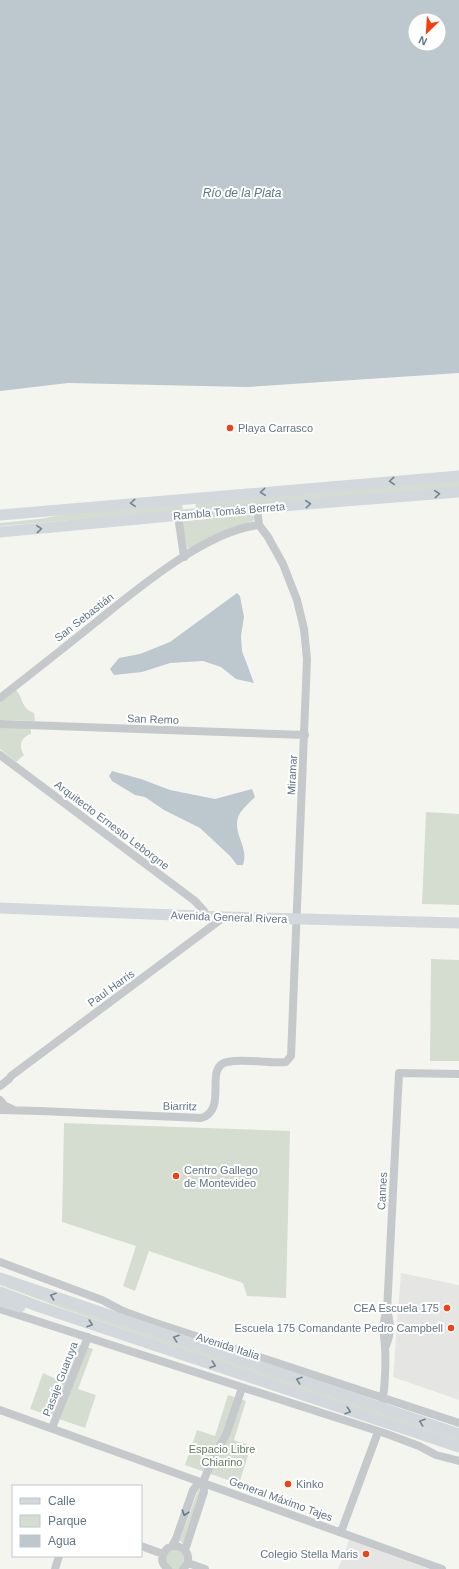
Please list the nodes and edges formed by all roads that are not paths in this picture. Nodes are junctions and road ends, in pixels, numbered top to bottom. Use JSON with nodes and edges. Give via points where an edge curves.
{"nodes":[{"id":1,"x":459,"y":476,"type":"edge"},
{"id":2,"x":459,"y":492,"type":"edge"},
{"id":3,"x":188,"y":498,"type":"junction"},
{"id":4,"x":257,"y":508,"type":"junction"},
{"id":5,"x":57,"y":510,"type":"junction"},
{"id":6,"x":0,"y":515,"type":"edge"},
{"id":7,"x":190,"y":515,"type":"junction"},
{"id":8,"x":178,"y":516,"type":"junction"},
{"id":9,"x":0,"y":522,"type":"edge"},
{"id":10,"x":259,"y":525,"type":"junction"},
{"id":11,"x":2,"y":533,"type":"edge"},
{"id":12,"x":184,"y":557,"type":"junction"},
{"id":13,"x":0,"y":698,"type":"edge"},
{"id":14,"x":0,"y":724,"type":"edge"},
{"id":15,"x":305,"y":735,"type":"junction"},
{"id":16,"x":0,"y":755,"type":"edge"},
{"id":17,"x":0,"y":908,"type":"edge"},
{"id":18,"x":206,"y":916,"type":"junction"},
{"id":19,"x":224,"y":917,"type":"junction"},
{"id":20,"x":297,"y":919,"type":"junction"},
{"id":21,"x":459,"y":923,"type":"edge"},
{"id":22,"x":292,"y":1054,"type":"joint"},
{"id":23,"x":459,"y":1074,"type":"edge"},
{"id":24,"x":11,"y":1076,"type":"junction"},
{"id":25,"x":0,"y":1080,"type":"edge"},
{"id":26,"x":0,"y":1086,"type":"edge"},
{"id":27,"x":0,"y":1100,"type":"edge"},
{"id":28,"x":0,"y":1110,"type":"edge"},
{"id":29,"x":21,"y":1110,"type":"junction"},
{"id":30,"x":0,"y":1262,"type":"edge"},
{"id":31,"x":0,"y":1278,"type":"edge"},
{"id":32,"x":0,"y":1292,"type":"edge"},
{"id":33,"x":0,"y":1301,"type":"edge"},
{"id":34,"x":40,"y":1307,"type":"junction"},
{"id":35,"x":0,"y":1309,"type":"edge"},
{"id":36,"x":122,"y":1315,"type":"junction"},
{"id":37,"x":88,"y":1337,"type":"junction"},
{"id":38,"x":242,"y":1388,"type":"junction"},
{"id":39,"x":382,"y":1403,"type":"junction"},
{"id":40,"x":0,"y":1410,"type":"edge"},
{"id":41,"x":459,"y":1423,"type":"edge"},
{"id":42,"x":52,"y":1428,"type":"junction"},
{"id":43,"x":378,"y":1432,"type":"junction"},
{"id":44,"x":459,"y":1434,"type":"edge"},
{"id":45,"x":459,"y":1447,"type":"edge"},
{"id":46,"x":459,"y":1461,"type":"edge"},
{"id":47,"x":203,"y":1482,"type":"junction"},
{"id":48,"x":341,"y":1532,"type":"junction"},
{"id":49,"x":142,"y":1546,"type":"edge"},
{"id":50,"x":172,"y":1546,"type":"junction"},
{"id":51,"x":185,"y":1550,"type":"junction"},
{"id":52,"x":164,"y":1554,"type":"junction"},
{"id":53,"x":59,"y":1557,"type":"edge"},
{"id":54,"x":186,"y":1566,"type":"edge"},
{"id":55,"x":55,"y":1569,"type":"edge"},
{"id":56,"x":168,"y":1569,"type":"edge"},
{"id":57,"x":205,"y":1569,"type":"edge"},
{"id":58,"x":442,"y":1569,"type":"edge"}],
"edges":[{"from":1,"to":3,"type":"main road","name":"Rambla Tomás Berreta","one_way":true},
{"from":4,"to":2,"type":"main road","name":"Rambla Tomás Berreta","one_way":true},
{"from":3,"to":5,"type":"main road","name":"Rambla Tomás Berreta","one_way":true},
{"from":3,"to":7,"type":"main road"},
{"from":4,"to":7,"type":"main road","name":"Rambla Tomás Berreta"},
{"from":4,"to":10,"type":"street","name":"Miramar"},
{"from":5,"to":6,"type":"main road","name":"Rambla Tomás Berreta"},
{"from":5,"to":9,"type":"main road","via":[[36,517]]},
{"from":7,"to":8,"type":"main road","name":"Rambla Tomás Berreta"},
{"from":11,"to":8,"type":"main road","name":"Rambla Tomás Berreta","one_way":true},
{"from":8,"to":12,"type":"street"},
{"from":10,"to":12,"type":"street","name":"San Sebastián","via":[[235,531]]},
{"from":10,"to":15,"type":"street","name":"Miramar","via":[[283,564],[293,587],[304,629],[307,660]]},
{"from":12,"to":13,"type":"street","name":"San Sebastián","via":[[138,588]]},
{"from":14,"to":15,"type":"street","name":"San Remo"},
{"from":15,"to":20,"type":"street","name":"Miramar"},
{"from":16,"to":18,"type":"street","name":"Arquitecto Ernesto Leborgne","via":[[195,901]]},
{"from":17,"to":18,"type":"main road","name":"Avenida General Rivera"},
{"from":18,"to":19,"type":"main road","name":"Avenida General Rivera"},
{"from":19,"to":20,"type":"main road","name":"Avenida General Rivera"},
{"from":19,"to":24,"type":"street","name":"Paul Harris"},
{"from":20,"to":21,"type":"main road","name":"Avenida General Rivera"},
{"from":20,"to":22,"type":"street","name":"Miramar"},
{"from":22,"to":29,"type":"street","name":"Biarritz","via":[[286,1062],[240,1061],[222,1064],[217,1074],[214,1107],[210,1114],[201,1118]]},
{"from":23,"to":39,"type":"street","name":"Cannes","via":[[399,1073],[387,1311],[391,1329],[385,1347]]},
{"from":24,"to":25,"type":"street","name":"Paul Harris"},
{"from":24,"to":26,"type":"street","name":"Paul Harris"},
{"from":27,"to":29,"type":"street","name":"Biarritz","via":[[8,1108]]},
{"from":28,"to":29,"type":"street","name":"Biarritz"},
{"from":30,"to":36,"type":"street","name":"Avenida Italia","via":[[102,1300]]},
{"from":36,"to":31,"type":"main road","name":"Avenida Italia","one_way":true},
{"from":32,"to":34,"type":"main road","name":"Avenida Italia"},
{"from":33,"to":34,"type":"main road","via":[[28,1309]]},
{"from":34,"to":45,"type":"main road","name":"Avenida Italia","one_way":true},
{"from":35,"to":37,"type":"street"},
{"from":36,"to":39,"type":"main road","name":"Avenida Italia"},
{"from":37,"to":38,"type":"street"},
{"from":37,"to":42,"type":"street","name":"Pasaje Guaruya"},
{"from":38,"to":43,"type":"street"},
{"from":38,"to":47,"type":"street","via":[[226,1435]]},
{"from":39,"to":41,"type":"street","name":"Avenida Italia"},
{"from":44,"to":39,"type":"main road","name":"Avenida Italia","one_way":true},
{"from":40,"to":42,"type":"street","name":"General Máximo Tajes"},
{"from":42,"to":47,"type":"street","name":"General Máximo Tajes"},
{"from":43,"to":46,"type":"street","via":[[399,1438],[445,1459]]},
{"from":43,"to":48,"type":"street"},
{"from":47,"to":48,"type":"street","name":"General Máximo Tajes"},
{"from":47,"to":50,"type":"street","one_way":true,"via":[[193,1490]]},
{"from":47,"to":51,"type":"street","via":[[204,1492]]},
{"from":48,"to":58,"type":"street","name":"General Máximo Tajes"},
{"from":49,"to":52,"type":"street"},
{"from":50,"to":51,"type":"street","via":[[179,1546]]},
{"from":50,"to":52,"type":"street"},
{"from":51,"to":54,"type":"street","via":[[188,1555]]},
{"from":52,"to":56,"type":"street","via":[[164,1564]]},
{"from":53,"to":55,"type":"street"},
{"from":54,"to":57,"type":"street"}]}
